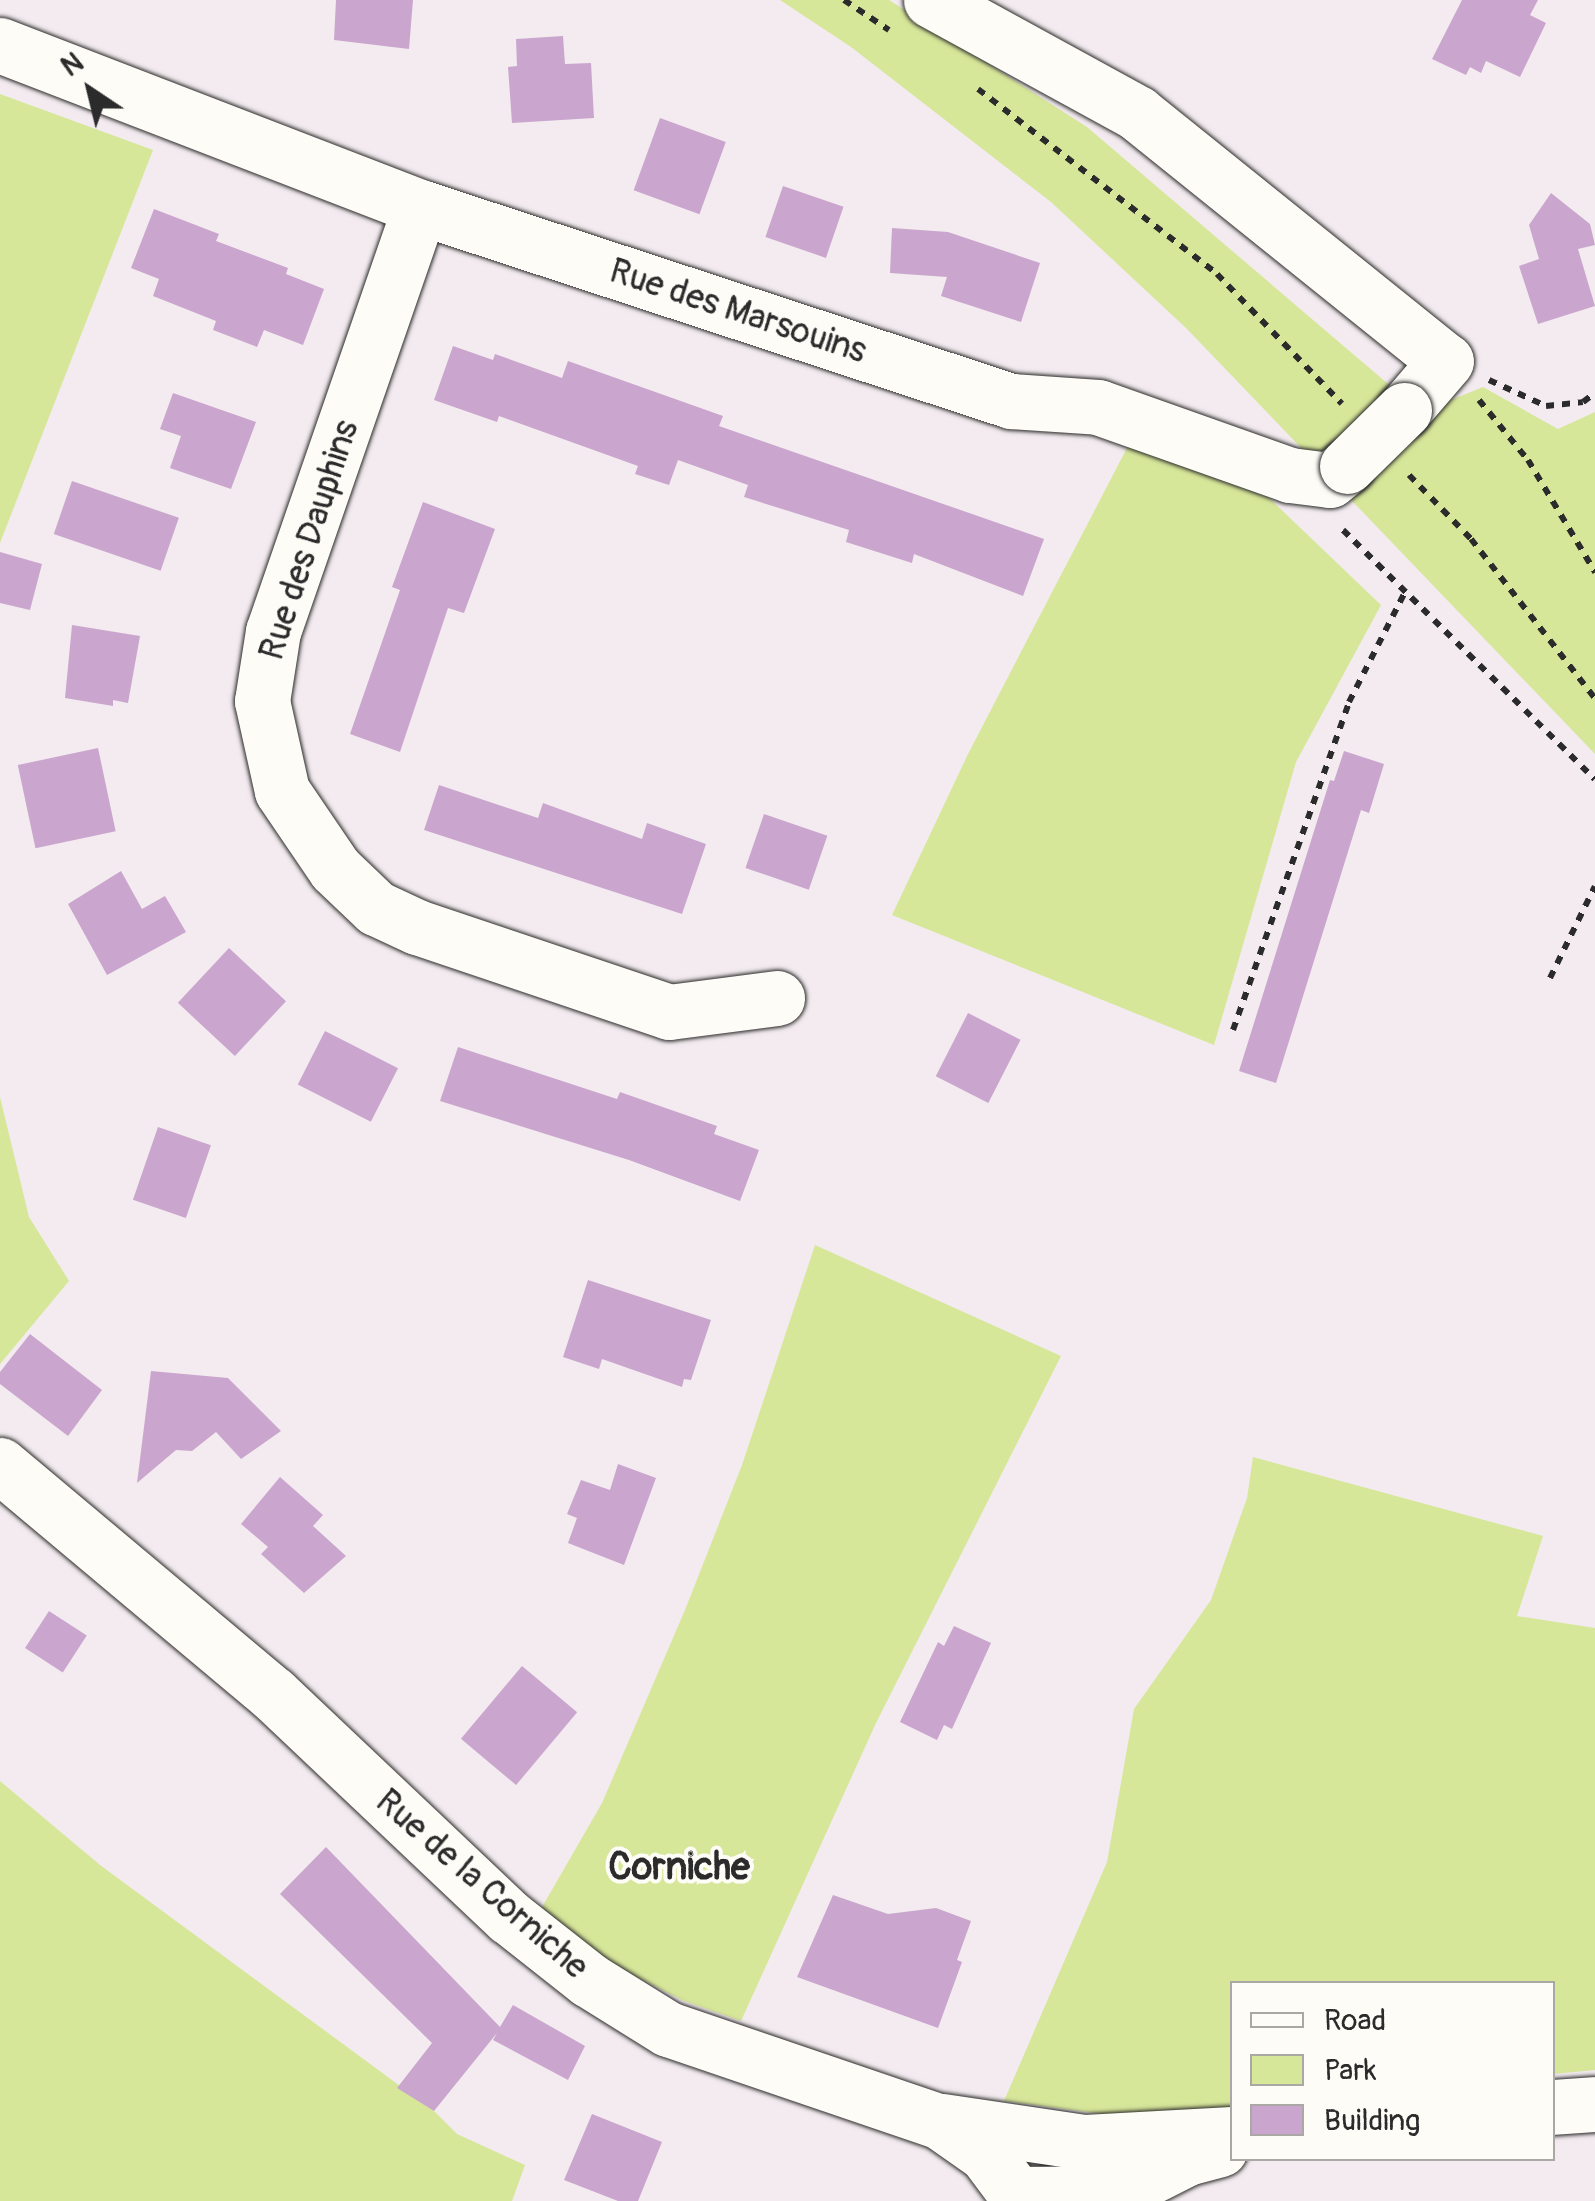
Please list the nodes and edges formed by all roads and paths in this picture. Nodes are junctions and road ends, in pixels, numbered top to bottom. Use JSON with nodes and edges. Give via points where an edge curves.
{"nodes":[{"id":1,"x":844,"y":0,"type":"edge"},
{"id":2,"x":913,"y":16,"type":"edge"},
{"id":3,"x":0,"y":45,"type":"edge"},
{"id":4,"x":977,"y":88,"type":"dead end"},
{"id":5,"x":420,"y":207,"type":"junction"},
{"id":6,"x":1446,"y":360,"type":"junction"},
{"id":7,"x":1595,"y":394,"type":"edge"},
{"id":8,"x":1367,"y":430,"type":"junction"},
{"id":9,"x":1404,"y":470,"type":"dead end"},
{"id":10,"x":1290,"y":475,"type":"junction"},
{"id":11,"x":1595,"y":572,"type":"edge"},
{"id":12,"x":1404,"y":594,"type":"junction"},
{"id":13,"x":1595,"y":698,"type":"edge"},
{"id":14,"x":1595,"y":779,"type":"edge"},
{"id":15,"x":1595,"y":886,"type":"edge"},
{"id":16,"x":1550,"y":978,"type":"dead end"},
{"id":17,"x":776,"y":998,"type":"dead end"},
{"id":18,"x":1232,"y":1030,"type":"dead end"},
{"id":19,"x":0,"y":1465,"type":"edge"},
{"id":20,"x":1595,"y":2104,"type":"edge"},
{"id":21,"x":1555,"y":2107,"type":"edge"},
{"id":22,"x":939,"y":2121,"type":"junction"},
{"id":23,"x":1230,"y":2134,"type":"edge"},
{"id":24,"x":1085,"y":2142,"type":"junction"},
{"id":25,"x":1230,"y":2146,"type":"edge"},
{"id":26,"x":1019,"y":2197,"type":"edge"},
{"id":27,"x":1116,"y":2197,"type":"edge"}],
"edges":[{"from":1,"to":2,"type":"path"},
{"from":2,"to":6,"type":"street","via":[[1137,113]]},
{"from":3,"to":5,"type":"street","name":"Rue des Marsouins"},
{"from":4,"to":8,"type":"path","via":[[1217,274]]},
{"from":5,"to":10,"type":"street","name":"Rue des Marsouins","via":[[1011,401],[1098,408]]},
{"from":5,"to":17,"type":"street","name":"Rue des Dauphins","via":[[273,630],[262,700],[282,791],[336,869],[376,908],[417,927],[668,1012]]},
{"from":6,"to":7,"type":"path","via":[[1546,406]]},
{"from":6,"to":8,"type":"street"},
{"from":6,"to":11,"type":"path","via":[[1528,460]]},
{"from":8,"to":10,"type":"street","name":"Rue des Marsouins","via":[[1330,480]]},
{"from":9,"to":13,"type":"path","via":[[1471,539]]},
{"from":10,"to":12,"type":"path"},
{"from":12,"to":14,"type":"path"},
{"from":12,"to":18,"type":"path","via":[[1350,702]]},
{"from":15,"to":16,"type":"path"},
{"from":19,"to":22,"type":"street","name":"Rue de la Corniche","via":[[273,1694],[509,1917],[590,1980],[668,2029]]},
{"from":20,"to":21,"type":"street"},
{"from":22,"to":24,"type":"street"},
{"from":22,"to":26,"type":"street","name":"Rue de la Corniche","via":[[986,2154]]},
{"from":23,"to":24,"type":"street"},
{"from":24,"to":26,"type":"street","via":[[1047,2166]]},
{"from":25,"to":27,"type":"street","via":[[1188,2158]]},
{"from":26,"to":27,"type":"street"}]}
